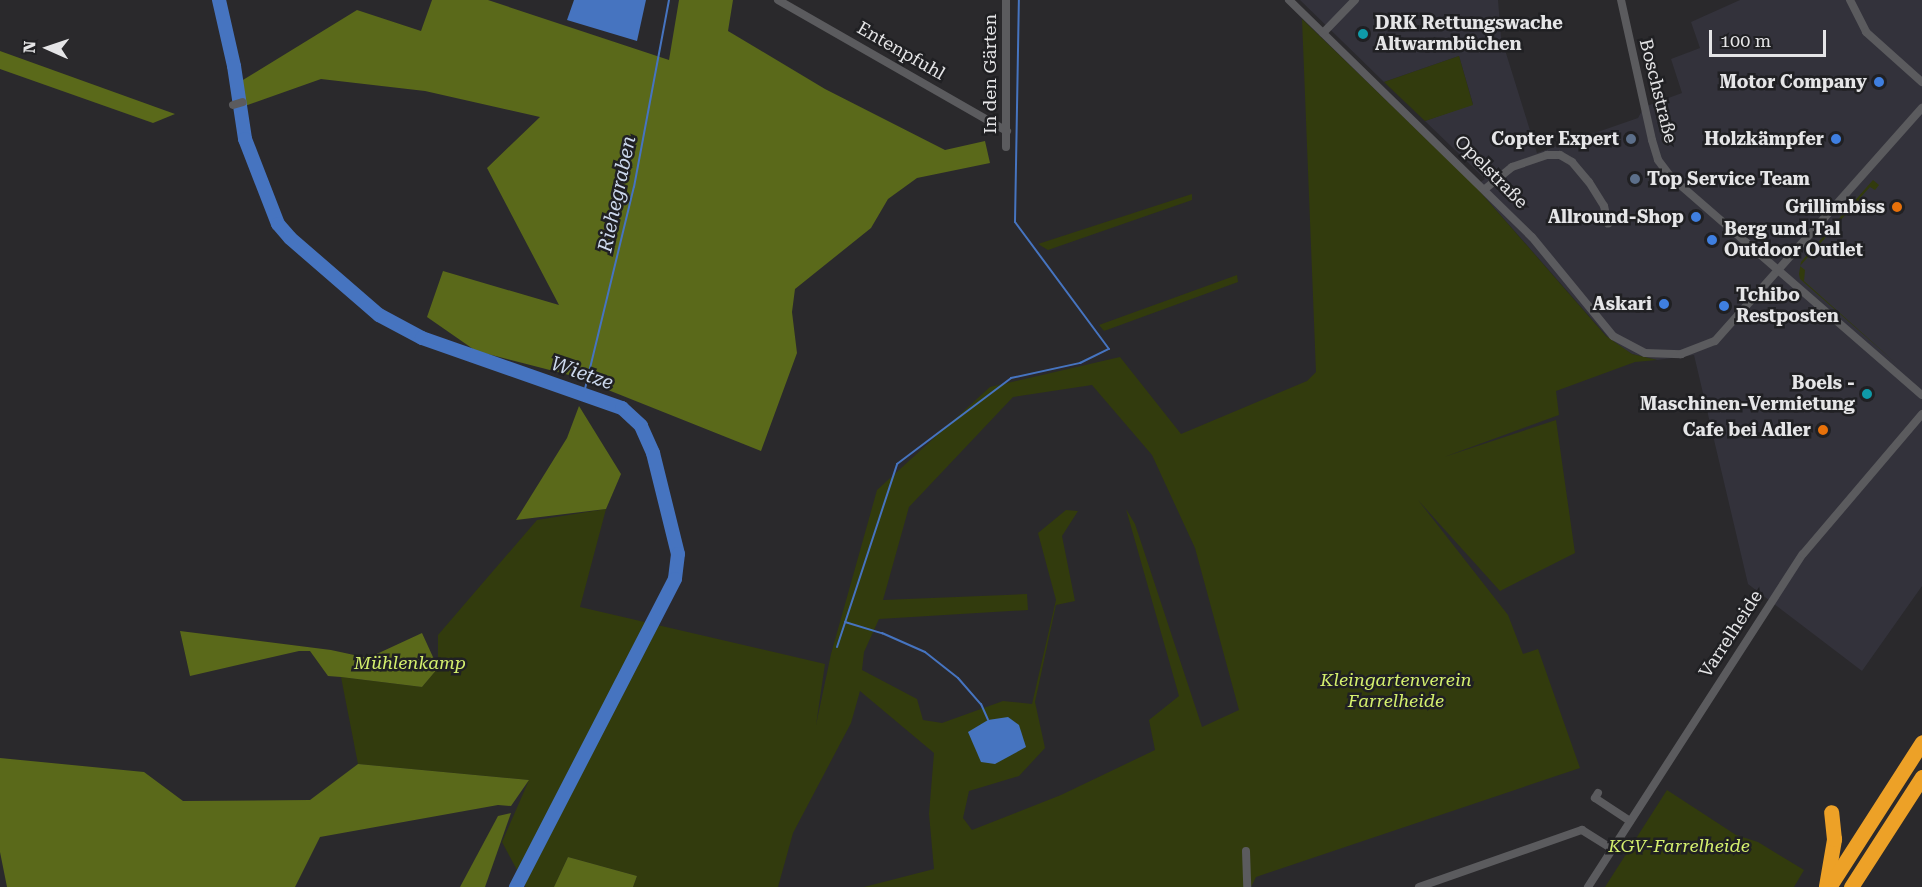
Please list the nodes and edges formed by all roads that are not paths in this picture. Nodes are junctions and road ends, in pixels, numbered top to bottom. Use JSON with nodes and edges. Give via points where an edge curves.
{"nodes":[{"id":1,"x":777,"y":0,"type":"edge"},
{"id":2,"x":1006,"y":0,"type":"edge"},
{"id":3,"x":1289,"y":0,"type":"edge"},
{"id":4,"x":1355,"y":0,"type":"edge"},
{"id":5,"x":1621,"y":0,"type":"edge"},
{"id":6,"x":1850,"y":0,"type":"edge"},
{"id":7,"x":1323,"y":33,"type":"junction"},
{"id":8,"x":1922,"y":82,"type":"edge"},
{"id":9,"x":243,"y":102,"type":"dead end"},
{"id":10,"x":233,"y":105,"type":"dead end"},
{"id":11,"x":1922,"y":108,"type":"edge"},
{"id":12,"x":1007,"y":132,"type":"junction"},
{"id":13,"x":1006,"y":147,"type":"dead end"},
{"id":14,"x":1485,"y":189,"type":"junction"},
{"id":15,"x":1608,"y":224,"type":"dead end"},
{"id":16,"x":1780,"y":270,"type":"junction"},
{"id":17,"x":1922,"y":395,"type":"edge"},
{"id":18,"x":1922,"y":414,"type":"edge"},
{"id":19,"x":1922,"y":742,"type":"edge"},
{"id":20,"x":1922,"y":777,"type":"edge"},
{"id":21,"x":1598,"y":794,"type":"dead end"},
{"id":22,"x":1831,"y":812,"type":"dead end"},
{"id":23,"x":1630,"y":821,"type":"junction"},
{"id":24,"x":1612,"y":849,"type":"junction"},
{"id":25,"x":1246,"y":851,"type":"dead end"},
{"id":26,"x":1247,"y":887,"type":"edge"},
{"id":27,"x":1419,"y":887,"type":"edge"},
{"id":28,"x":1588,"y":887,"type":"edge"},
{"id":29,"x":1827,"y":887,"type":"edge"},
{"id":30,"x":1851,"y":887,"type":"edge"}],
"edges":[{"from":1,"to":12,"type":"street","name":"Entenpfuhl"},
{"from":2,"to":12,"type":"street","name":"In den Gärten"},
{"from":3,"to":7,"type":"street","name":"Opelstraße"},
{"from":4,"to":7,"type":"street"},
{"from":5,"to":16,"type":"street","name":"Boschstraße","via":[[1658,160],[1671,177]]},
{"from":6,"to":8,"type":"street","via":[[1866,32]]},
{"from":7,"to":14,"type":"street","name":"Opelstraße"},
{"from":9,"to":10,"type":"street"},
{"from":11,"to":16,"type":"street","name":"Opelstraße"},
{"from":12,"to":13,"type":"street","name":"In den Gärten"},
{"from":14,"to":15,"type":"street","via":[[1512,167],[1547,155],[1560,155],[1572,162],[1589,182],[1604,206]]},
{"from":14,"to":16,"type":"street","name":"Opelstraße","via":[[1532,237],[1613,336],[1645,353],[1681,354],[1715,341]]},
{"from":16,"to":17,"type":"street","name":"Boschstraße"},
{"from":18,"to":23,"type":"street","name":"Varrelheide","via":[[1803,554]]},
{"from":19,"to":29,"type":"highway"},
{"from":20,"to":30,"type":"highway"},
{"from":21,"to":23,"type":"street","via":[[1595,798]]},
{"from":22,"to":29,"type":"highway","via":[[1834,839]]},
{"from":23,"to":24,"type":"street","name":"Varrelheide"},
{"from":24,"to":27,"type":"street","via":[[1582,830]]},
{"from":24,"to":28,"type":"street","name":"Varrelheide"},
{"from":25,"to":26,"type":"street"}]}
